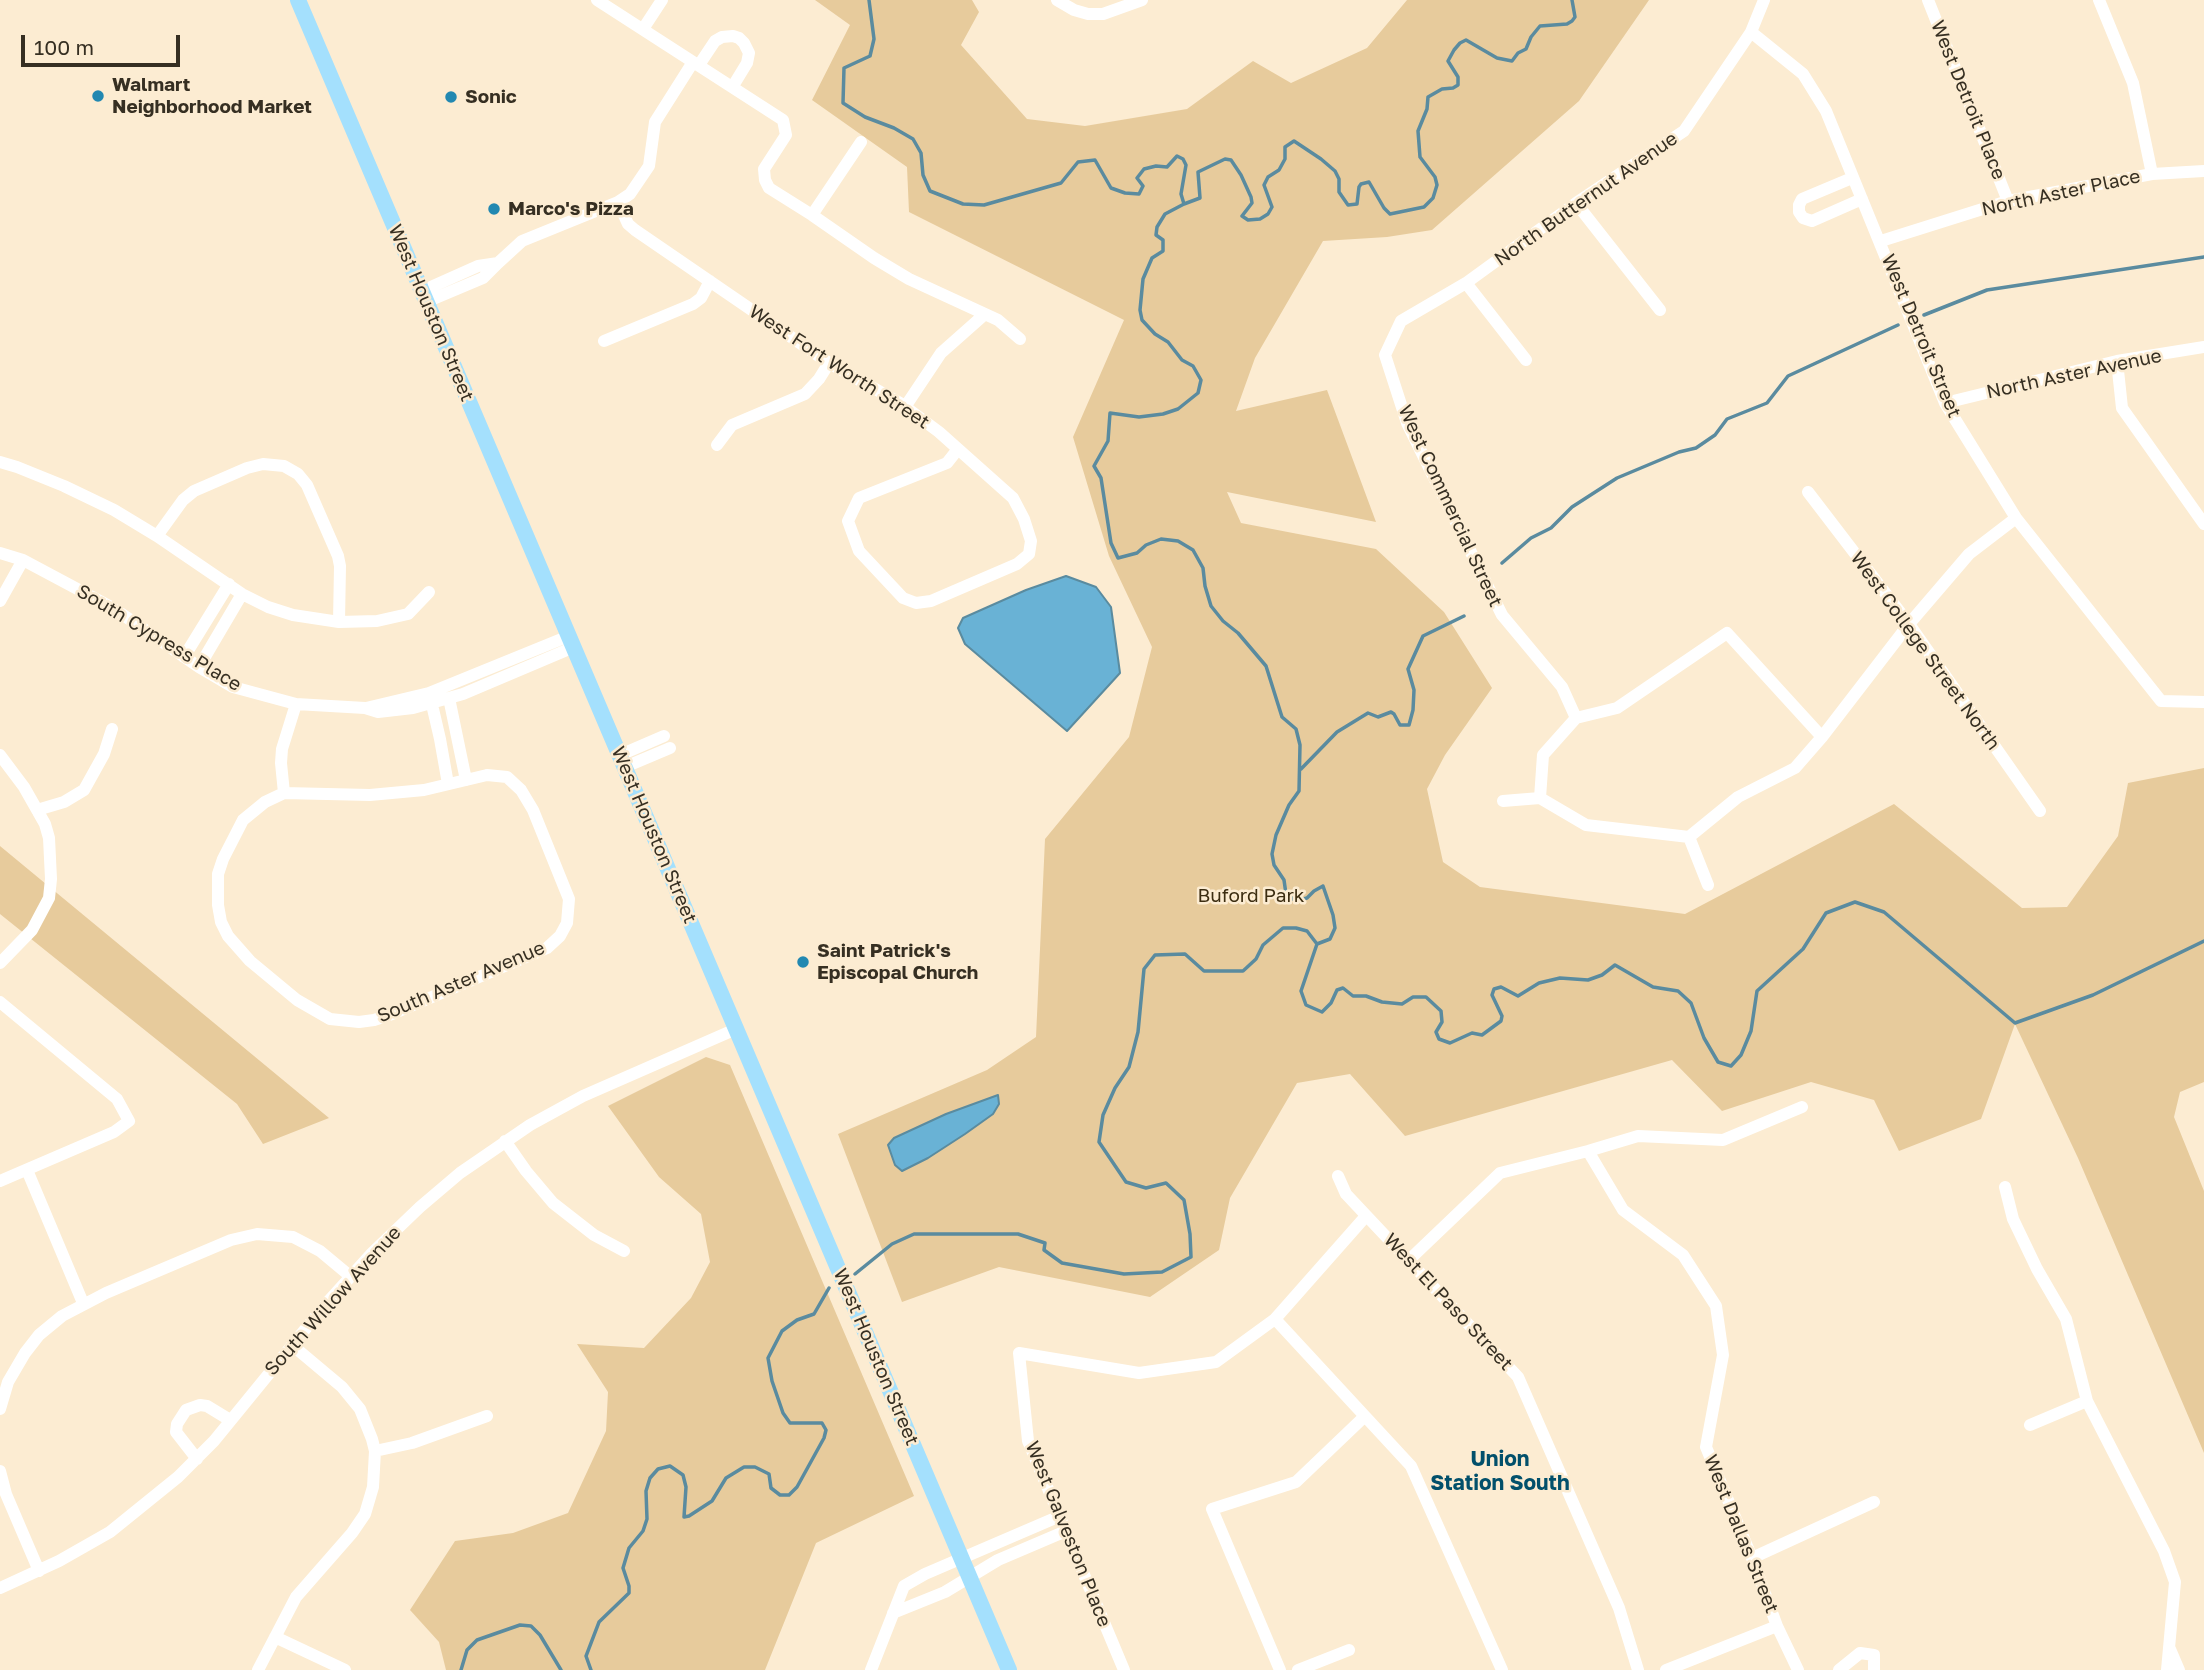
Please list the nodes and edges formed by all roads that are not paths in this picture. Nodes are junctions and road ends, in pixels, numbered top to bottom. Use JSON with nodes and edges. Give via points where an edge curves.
{"nodes":[{"id":1,"x":298,"y":0,"type":"edge"},
{"id":2,"x":597,"y":0,"type":"edge"},
{"id":3,"x":662,"y":0,"type":"edge"},
{"id":4,"x":1142,"y":0,"type":"edge"},
{"id":5,"x":1764,"y":0,"type":"edge"},
{"id":6,"x":1928,"y":0,"type":"edge"},
{"id":7,"x":2099,"y":0,"type":"edge"},
{"id":8,"x":1058,"y":1,"type":"edge"},
{"id":9,"x":643,"y":29,"type":"junction"},
{"id":10,"x":1751,"y":32,"type":"junction"},
{"id":11,"x":696,"y":63,"type":"junction"},
{"id":12,"x":733,"y":86,"type":"junction"},
{"id":13,"x":860,"y":142,"type":"dead end"},
{"id":14,"x":2204,"y":171,"type":"edge"},
{"id":15,"x":2152,"y":174,"type":"junction"},
{"id":16,"x":1852,"y":178,"type":"junction"},
{"id":17,"x":1862,"y":199,"type":"junction"},
{"id":18,"x":2008,"y":201,"type":"junction"},
{"id":19,"x":618,"y":202,"type":"junction"},
{"id":20,"x":1576,"y":203,"type":"junction"},
{"id":21,"x":812,"y":215,"type":"junction"},
{"id":22,"x":1881,"y":240,"type":"junction"},
{"id":23,"x":710,"y":281,"type":"junction"},
{"id":24,"x":1466,"y":283,"type":"junction"},
{"id":25,"x":424,"y":297,"type":"junction"},
{"id":26,"x":1660,"y":310,"type":"dead end"},
{"id":27,"x":985,"y":314,"type":"junction"},
{"id":28,"x":1020,"y":339,"type":"dead end"},
{"id":29,"x":604,"y":341,"type":"dead end"},
{"id":30,"x":2204,"y":347,"type":"edge"},
{"id":31,"x":1385,"y":355,"type":"joint"},
{"id":32,"x":1526,"y":360,"type":"dead end"},
{"id":33,"x":2117,"y":361,"type":"junction"},
{"id":34,"x":829,"y":363,"type":"junction"},
{"id":35,"x":1945,"y":403,"type":"junction"},
{"id":36,"x":905,"y":407,"type":"junction"},
{"id":37,"x":717,"y":445,"type":"dead end"},
{"id":38,"x":958,"y":449,"type":"junction"},
{"id":39,"x":0,"y":462,"type":"edge"},
{"id":40,"x":1808,"y":492,"type":"dead end"},
{"id":41,"x":2016,"y":518,"type":"junction"},
{"id":42,"x":2204,"y":524,"type":"edge"},
{"id":43,"x":157,"y":536,"type":"junction"},
{"id":44,"x":0,"y":553,"type":"edge"},
{"id":45,"x":23,"y":560,"type":"junction"},
{"id":46,"x":229,"y":584,"type":"junction"},
{"id":47,"x":429,"y":592,"type":"dead end"},
{"id":48,"x":242,"y":594,"type":"junction"},
{"id":49,"x":0,"y":601,"type":"edge"},
{"id":50,"x":339,"y":622,"type":"junction"},
{"id":51,"x":1909,"y":624,"type":"junction"},
{"id":52,"x":571,"y":642,"type":"junction"},
{"id":53,"x":184,"y":657,"type":"junction"},
{"id":54,"x":199,"y":667,"type":"junction"},
{"id":55,"x":430,"y":698,"type":"junction"},
{"id":56,"x":449,"y":698,"type":"junction"},
{"id":57,"x":2204,"y":702,"type":"edge"},
{"id":58,"x":291,"y":703,"type":"junction"},
{"id":59,"x":1576,"y":718,"type":"junction"},
{"id":60,"x":455,"y":724,"type":"junction"},
{"id":61,"x":438,"y":728,"type":"junction"},
{"id":62,"x":112,"y":729,"type":"dead end"},
{"id":63,"x":1822,"y":737,"type":"junction"},
{"id":64,"x":667,"y":742,"type":"dead end"},
{"id":65,"x":0,"y":755,"type":"edge"},
{"id":66,"x":622,"y":761,"type":"junction"},
{"id":67,"x":466,"y":780,"type":"junction"},
{"id":68,"x":448,"y":784,"type":"junction"},
{"id":69,"x":284,"y":793,"type":"junction"},
{"id":70,"x":1540,"y":797,"type":"junction"},
{"id":71,"x":1503,"y":802,"type":"dead end"},
{"id":72,"x":37,"y":810,"type":"junction"},
{"id":73,"x":2040,"y":811,"type":"dead end"},
{"id":74,"x":1689,"y":837,"type":"junction"},
{"id":75,"x":1709,"y":885,"type":"dead end"},
{"id":76,"x":0,"y":963,"type":"edge"},
{"id":77,"x":0,"y":1002,"type":"edge"},
{"id":78,"x":736,"y":1029,"type":"junction"},
{"id":79,"x":1802,"y":1107,"type":"dead end"},
{"id":80,"x":505,"y":1141,"type":"junction"},
{"id":81,"x":1588,"y":1151,"type":"junction"},
{"id":82,"x":27,"y":1170,"type":"junction"},
{"id":83,"x":1338,"y":1176,"type":"dead end"},
{"id":84,"x":0,"y":1181,"type":"edge"},
{"id":85,"x":2005,"y":1187,"type":"dead end"},
{"id":86,"x":1366,"y":1216,"type":"junction"},
{"id":87,"x":624,"y":1251,"type":"dead end"},
{"id":88,"x":1410,"y":1259,"type":"junction"},
{"id":89,"x":350,"y":1276,"type":"junction"},
{"id":90,"x":83,"y":1303,"type":"junction"},
{"id":91,"x":1276,"y":1319,"type":"junction"},
{"id":92,"x":292,"y":1345,"type":"junction"},
{"id":93,"x":6,"y":1370,"type":"edge"},
{"id":94,"x":2,"y":1392,"type":"edge"},
{"id":95,"x":2087,"y":1401,"type":"junction"},
{"id":96,"x":0,"y":1409,"type":"edge"},
{"id":97,"x":487,"y":1416,"type":"dead end"},
{"id":98,"x":1364,"y":1417,"type":"junction"},
{"id":99,"x":230,"y":1420,"type":"junction"},
{"id":100,"x":2030,"y":1425,"type":"dead end"},
{"id":101,"x":375,"y":1451,"type":"junction"},
{"id":102,"x":197,"y":1459,"type":"junction"},
{"id":103,"x":0,"y":1471,"type":"edge"},
{"id":104,"x":1874,"y":1502,"type":"dead end"},
{"id":105,"x":1060,"y":1516,"type":"junction"},
{"id":106,"x":1066,"y":1531,"type":"junction"},
{"id":107,"x":1752,"y":1558,"type":"junction"},
{"id":108,"x":962,"y":1559,"type":"junction"},
{"id":109,"x":38,"y":1571,"type":"junction"},
{"id":110,"x":970,"y":1577,"type":"junction"},
{"id":111,"x":0,"y":1588,"type":"edge"},
{"id":112,"x":893,"y":1613,"type":"junction"},
{"id":113,"x":1777,"y":1626,"type":"junction"},
{"id":114,"x":275,"y":1637,"type":"junction"},
{"id":115,"x":2170,"y":1648,"type":"junction"},
{"id":116,"x":1349,"y":1650,"type":"dead end"},
{"id":117,"x":258,"y":1670,"type":"edge"},
{"id":118,"x":345,"y":1670,"type":"edge"},
{"id":119,"x":871,"y":1670,"type":"edge"},
{"id":120,"x":1009,"y":1670,"type":"edge"},
{"id":121,"x":1124,"y":1670,"type":"edge"},
{"id":122,"x":1280,"y":1670,"type":"edge"},
{"id":123,"x":1298,"y":1670,"type":"edge"},
{"id":124,"x":1502,"y":1670,"type":"edge"},
{"id":125,"x":1638,"y":1670,"type":"edge"},
{"id":126,"x":1666,"y":1670,"type":"edge"},
{"id":127,"x":1798,"y":1670,"type":"edge"},
{"id":128,"x":1839,"y":1670,"type":"edge"},
{"id":129,"x":1874,"y":1670,"type":"edge"},
{"id":130,"x":2167,"y":1670,"type":"edge"},
{"id":131,"x":2179,"y":1670,"type":"edge"}],
"edges":[{"from":1,"to":25,"type":"main road","name":"West Houston Street"},
{"from":2,"to":9,"type":"street"},
{"from":3,"to":9,"type":"street"},
{"from":4,"to":8,"type":"street","via":[[1103,14],[1088,14]]},
{"from":5,"to":10,"type":"street","name":"North Butternut Avenue"},
{"from":6,"to":18,"type":"street","name":"West Detroit Place"},
{"from":7,"to":15,"type":"street","via":[[2133,83]]},
{"from":9,"to":11,"type":"street"},
{"from":10,"to":16,"type":"street","name":"West Detroit Street","via":[[1803,74],[1826,111]]},
{"from":10,"to":20,"type":"street","name":"North Butternut Avenue","via":[[1684,131]]},
{"from":11,"to":12,"type":"street"},
{"from":11,"to":12,"type":"street","via":[[715,41],[739,38],[749,53]]},
{"from":11,"to":19,"type":"street","via":[[655,122],[644,176]]},
{"from":12,"to":21,"type":"street","via":[[783,120],[786,135],[764,169],[765,180],[769,188]]},
{"from":13,"to":21,"type":"street"},
{"from":14,"to":15,"type":"street","name":"North Aster Place"},
{"from":15,"to":18,"type":"street","name":"North Aster Place"},
{"from":16,"to":17,"type":"street","name":"West Detroit Street"},
{"from":16,"to":17,"type":"street","via":[[1802,199],[1799,212],[1812,221]]},
{"from":17,"to":22,"type":"street","name":"West Detroit Street"},
{"from":18,"to":22,"type":"street","name":"North Aster Place"},
{"from":19,"to":23,"type":"street","name":"West Fort Worth Street","via":[[628,224]]},
{"from":19,"to":25,"type":"street","via":[[522,241],[483,278],[473,275]]},
{"from":20,"to":24,"type":"street","name":"North Butternut Avenue"},
{"from":20,"to":26,"type":"street"},
{"from":21,"to":27,"type":"street","via":[[909,279]]},
{"from":22,"to":35,"type":"street","name":"West Detroit Street"},
{"from":23,"to":29,"type":"street","via":[[693,304]]},
{"from":23,"to":34,"type":"street","name":"West Fort Worth Street"},
{"from":24,"to":31,"type":"street","name":"North Butternut Avenue","via":[[1401,321]]},
{"from":24,"to":32,"type":"street"},
{"from":25,"to":52,"type":"main road","name":"West Houston Street"},
{"from":27,"to":28,"type":"street"},
{"from":27,"to":36,"type":"street","via":[[941,353]]},
{"from":30,"to":33,"type":"street","name":"North Aster Avenue"},
{"from":31,"to":59,"type":"street","name":"West Commercial Street","via":[[1407,423],[1502,615],[1562,687]]},
{"from":33,"to":35,"type":"street","name":"North Aster Avenue"},
{"from":33,"to":42,"type":"street","via":[[2122,408]]},
{"from":34,"to":36,"type":"street","name":"West Fort Worth Street"},
{"from":34,"to":37,"type":"street","via":[[805,394],[732,425]]},
{"from":35,"to":41,"type":"street","name":"West Detroit Street"},
{"from":36,"to":38,"type":"street","name":"West Fort Worth Street"},
{"from":38,"to":38,"type":"street","name":"West Fort Worth Street","via":[[947,463],[859,498],[848,521],[859,551],[903,598],[916,603],[931,601],[1017,564],[1029,554],[1031,541],[1013,498]]},
{"from":39,"to":43,"type":"street","via":[[64,486]]},
{"from":40,"to":51,"type":"street","name":"West College Street North"},
{"from":41,"to":51,"type":"street","via":[[1969,554]]},
{"from":41,"to":57,"type":"street","name":"West Detroit Street","via":[[2161,701]]},
{"from":43,"to":46,"type":"street"},
{"from":43,"to":50,"type":"street","via":[[194,491],[255,466],[284,466],[307,485],[338,556]]},
{"from":44,"to":45,"type":"street","name":"South Cypress Place"},
{"from":45,"to":49,"type":"street"},
{"from":45,"to":53,"type":"street","name":"South Cypress Place","via":[[113,608]]},
{"from":46,"to":48,"type":"street"},
{"from":46,"to":53,"type":"street"},
{"from":47,"to":50,"type":"street","via":[[408,614]]},
{"from":48,"to":50,"type":"street","via":[[293,615]]},
{"from":48,"to":54,"type":"street"},
{"from":51,"to":63,"type":"street"},
{"from":51,"to":73,"type":"street","name":"West College Street North"},
{"from":52,"to":55,"type":"street","name":"South Cypress Place"},
{"from":52,"to":56,"type":"street","name":"South Cypress Place"},
{"from":52,"to":66,"type":"main road","name":"West Houston Street"},
{"from":53,"to":54,"type":"street","name":"South Cypress Place"},
{"from":54,"to":58,"type":"street","name":"South Cypress Place","via":[[233,687]]},
{"from":55,"to":56,"type":"street","name":"South Cypress Place"},
{"from":55,"to":58,"type":"street","name":"South Cypress Place","via":[[365,708]]},
{"from":55,"to":61,"type":"street"},
{"from":56,"to":60,"type":"street"},
{"from":58,"to":69,"type":"street","via":[[292,723],[281,763]]},
{"from":59,"to":63,"type":"street","via":[[1617,708],[1727,634]]},
{"from":59,"to":70,"type":"street","via":[[1543,755]]},
{"from":60,"to":61,"type":"street"},
{"from":60,"to":67,"type":"street"},
{"from":61,"to":68,"type":"street"},
{"from":62,"to":72,"type":"street","via":[[84,790]]},
{"from":63,"to":74,"type":"street","via":[[1795,768],[1738,797]]},
{"from":64,"to":66,"type":"street"},
{"from":65,"to":72,"type":"street"},
{"from":66,"to":78,"type":"main road","name":"West Houston Street"},
{"from":67,"to":68,"type":"street"},
{"from":67,"to":69,"type":"street","name":"South Aster Avenue","via":[[507,777],[521,790],[569,899],[567,923],[560,936],[531,955],[374,1020],[330,1019],[297,1000],[239,950],[221,922],[218,874],[235,835],[253,811]]},
{"from":68,"to":69,"type":"street","via":[[370,795]]},
{"from":70,"to":71,"type":"street"},
{"from":70,"to":74,"type":"street","via":[[1586,825]]},
{"from":72,"to":76,"type":"street","via":[[49,838],[49,898],[32,930]]},
{"from":74,"to":75,"type":"street"},
{"from":77,"to":82,"type":"street","via":[[117,1099],[129,1121]]},
{"from":78,"to":80,"type":"street","name":"South Willow Avenue","via":[[606,1085]]},
{"from":78,"to":108,"type":"main road","name":"West Houston Street"},
{"from":79,"to":81,"type":"street","via":[[1723,1140],[1638,1136]]},
{"from":80,"to":87,"type":"street","via":[[552,1203]]},
{"from":80,"to":89,"type":"street","name":"South Willow Avenue","via":[[419,1207]]},
{"from":81,"to":88,"type":"street","via":[[1500,1173]]},
{"from":81,"to":107,"type":"street","name":"West Dallas Street","via":[[1623,1210],[1683,1255],[1716,1306],[1723,1355],[1706,1447]]},
{"from":82,"to":84,"type":"street"},
{"from":82,"to":90,"type":"street"},
{"from":83,"to":86,"type":"street","name":"West El Paso Street","via":[[1346,1194]]},
{"from":85,"to":95,"type":"street","via":[[2013,1219],[2066,1319]]},
{"from":86,"to":88,"type":"street","name":"West El Paso Street"},
{"from":86,"to":91,"type":"street"},
{"from":88,"to":125,"type":"street","name":"West El Paso Street","via":[[1518,1377],[1619,1608]]},
{"from":89,"to":90,"type":"street","via":[[320,1251],[293,1237],[248,1235]]},
{"from":89,"to":92,"type":"street","name":"South Willow Avenue"},
{"from":90,"to":93,"type":"street","via":[[39,1335]]},
{"from":91,"to":98,"type":"street"},
{"from":91,"to":105,"type":"street","name":"West Galveston Place","via":[[1216,1362],[1139,1373],[1019,1353],[1028,1441]]},
{"from":92,"to":99,"type":"street","name":"South Willow Avenue"},
{"from":92,"to":101,"type":"street","via":[[351,1396],[364,1415]]},
{"from":93,"to":94,"type":"street"},
{"from":94,"to":96,"type":"street"},
{"from":95,"to":100,"type":"street"},
{"from":95,"to":115,"type":"street","via":[[2164,1551],[2175,1582]]},
{"from":97,"to":101,"type":"street"},
{"from":98,"to":122,"type":"street","via":[[1296,1482],[1212,1509]]},
{"from":98,"to":124,"type":"street","via":[[1411,1466]]},
{"from":99,"to":102,"type":"street","name":"South Willow Avenue"},
{"from":99,"to":102,"type":"street","via":[[207,1406],[186,1410],[176,1432]]},
{"from":101,"to":114,"type":"street","via":[[373,1487],[365,1514],[296,1597]]},
{"from":102,"to":109,"type":"street","name":"South Willow Avenue","via":[[110,1532]]},
{"from":103,"to":109,"type":"street"},
{"from":104,"to":107,"type":"street"},
{"from":105,"to":106,"type":"street","name":"West Galveston Place"},
{"from":105,"to":108,"type":"street"},
{"from":106,"to":110,"type":"street"},
{"from":106,"to":121,"type":"street","name":"West Galveston Place"},
{"from":107,"to":113,"type":"street","name":"West Dallas Street"},
{"from":108,"to":110,"type":"main road","name":"West Houston Street"},
{"from":108,"to":112,"type":"street","via":[[904,1586]]},
{"from":109,"to":111,"type":"street","name":"South Willow Avenue"},
{"from":110,"to":112,"type":"street"},
{"from":110,"to":120,"type":"main road","name":"West Houston Street"},
{"from":112,"to":119,"type":"street"},
{"from":113,"to":126,"type":"street"},
{"from":113,"to":127,"type":"street","name":"West Dallas Street"},
{"from":114,"to":117,"type":"street"},
{"from":114,"to":118,"type":"street"},
{"from":115,"to":130,"type":"street"},
{"from":115,"to":131,"type":"street"},
{"from":116,"to":123,"type":"street"},
{"from":128,"to":129,"type":"street","via":[[1860,1653],[1874,1655]]}]}
